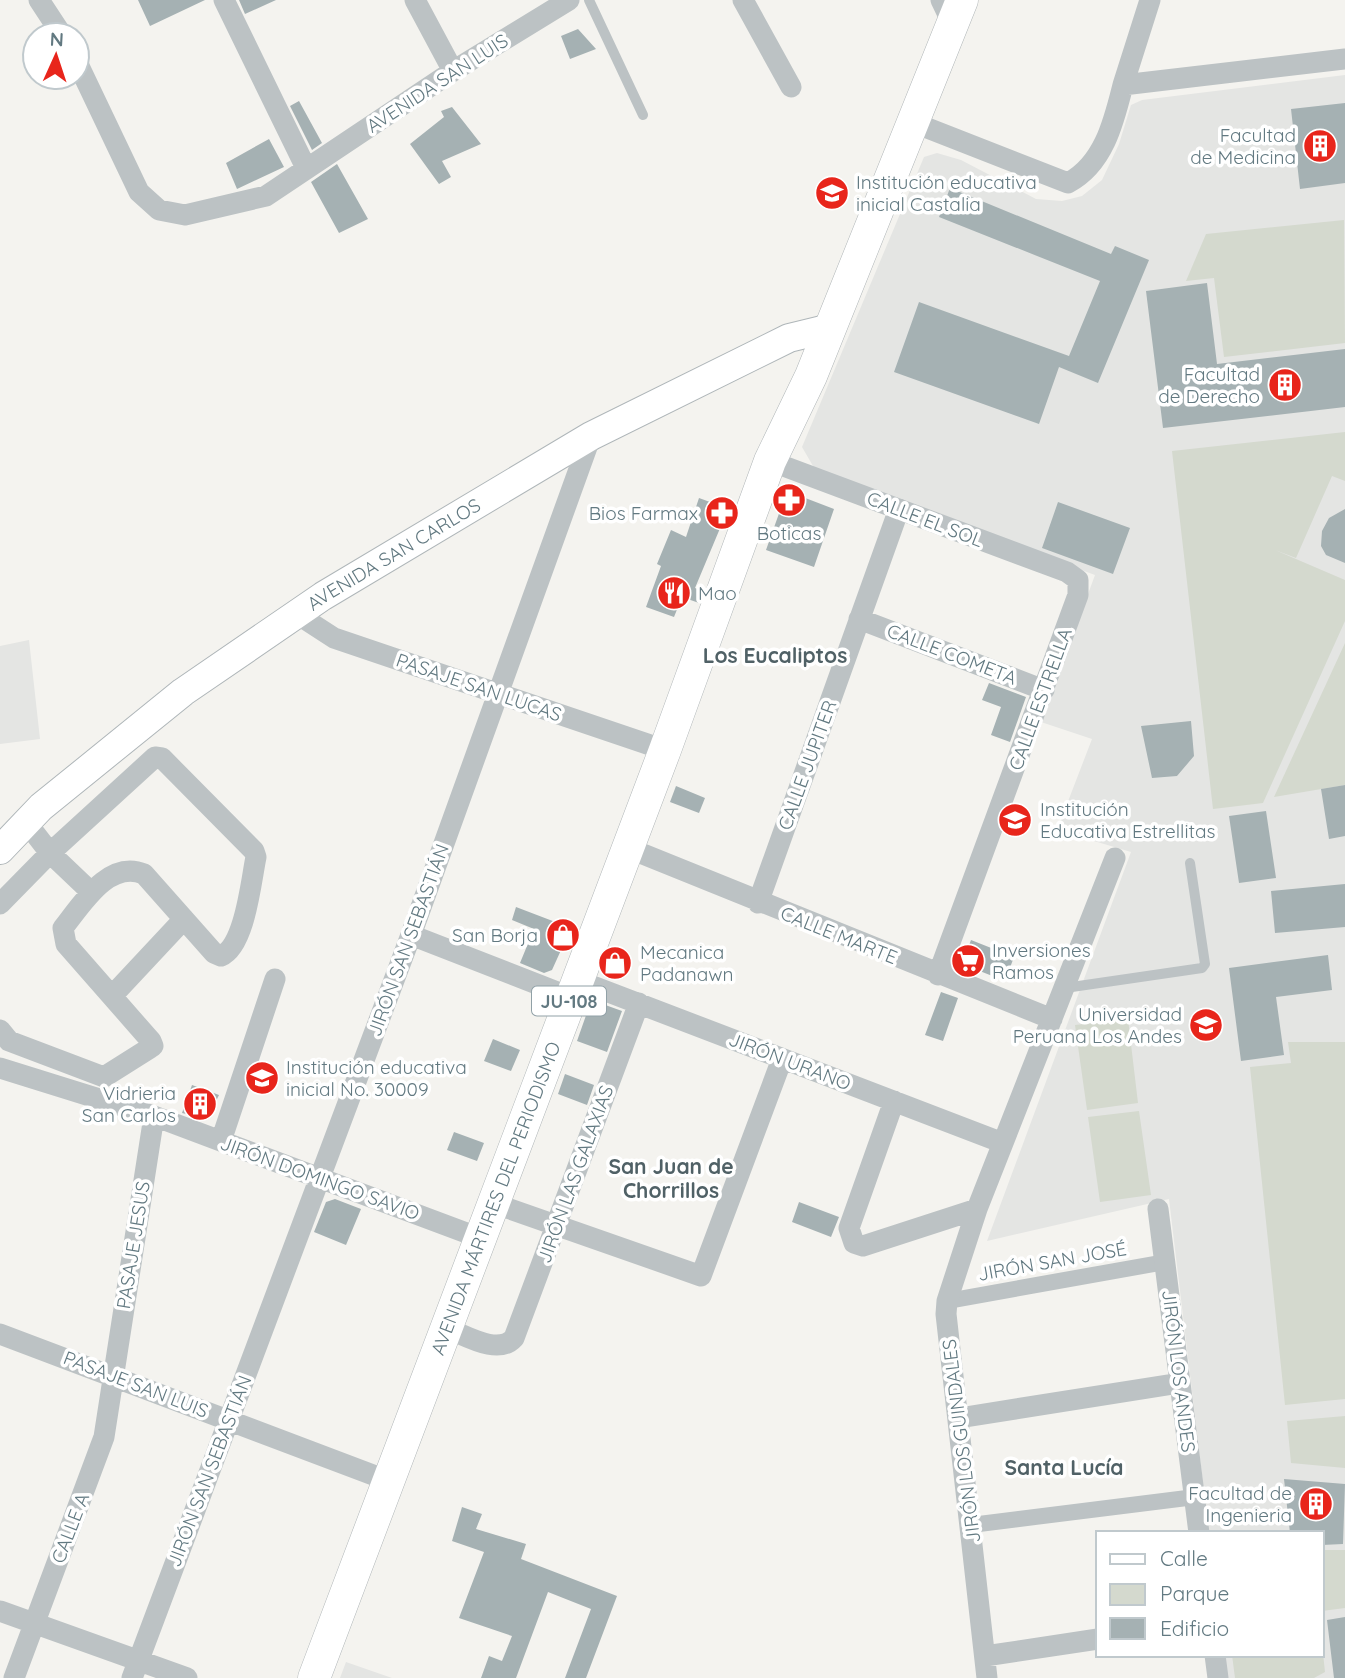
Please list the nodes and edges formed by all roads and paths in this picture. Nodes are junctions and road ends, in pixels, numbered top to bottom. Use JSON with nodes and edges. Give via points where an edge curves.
{"nodes":[{"id":1,"x":40,"y":0,"type":"edge"},
{"id":2,"x":224,"y":0,"type":"edge"},
{"id":3,"x":415,"y":0,"type":"edge"},
{"id":4,"x":569,"y":0,"type":"edge"},
{"id":5,"x":589,"y":0,"type":"edge"},
{"id":6,"x":743,"y":0,"type":"edge"},
{"id":7,"x":1150,"y":0,"type":"edge"},
{"id":8,"x":952,"y":8,"type":"edge"},
{"id":9,"x":53,"y":21,"type":"edge"},
{"id":10,"x":1345,"y":59,"type":"edge"},
{"id":11,"x":453,"y":71,"type":"junction"},
{"id":12,"x":1123,"y":85,"type":"junction"},
{"id":13,"x":791,"y":87,"type":"dead end"},
{"id":14,"x":91,"y":91,"type":"edge"},
{"id":15,"x":643,"y":114,"type":"dead end"},
{"id":16,"x":912,"y":122,"type":"junction"},
{"id":17,"x":306,"y":168,"type":"junction"},
{"id":18,"x":830,"y":328,"type":"junction"},
{"id":19,"x":591,"y":436,"type":"junction"},
{"id":20,"x":770,"y":461,"type":"junction"},
{"id":21,"x":900,"y":509,"type":"junction"},
{"id":22,"x":1078,"y":580,"type":"joint"},
{"id":23,"x":297,"y":614,"type":"junction"},
{"id":24,"x":859,"y":619,"type":"junction"},
{"id":25,"x":1044,"y":690,"type":"junction"},
{"id":26,"x":498,"y":693,"type":"junction"},
{"id":27,"x":665,"y":750,"type":"junction"},
{"id":28,"x":26,"y":822,"type":"junction"},
{"id":29,"x":628,"y":848,"type":"junction"},
{"id":30,"x":0,"y":850,"type":"edge"},
{"id":31,"x":50,"y":853,"type":"junction"},
{"id":32,"x":1115,"y":858,"type":"dead end"},
{"id":33,"x":1191,"y":863,"type":"dead end"},
{"id":34,"x":91,"y":892,"type":"junction"},
{"id":35,"x":758,"y":903,"type":"junction"},
{"id":36,"x":0,"y":904,"type":"edge"},
{"id":37,"x":184,"y":919,"type":"junction"},
{"id":38,"x":411,"y":935,"type":"junction"},
{"id":39,"x":939,"y":975,"type":"junction"},
{"id":40,"x":275,"y":979,"type":"dead end"},
{"id":41,"x":1065,"y":988,"type":"junction"},
{"id":42,"x":573,"y":989,"type":"junction"},
{"id":43,"x":112,"y":996,"type":"junction"},
{"id":44,"x":639,"y":1003,"type":"junction"},
{"id":45,"x":1052,"y":1019,"type":"junction"},
{"id":46,"x":0,"y":1030,"type":"edge"},
{"id":47,"x":782,"y":1059,"type":"junction"},
{"id":48,"x":0,"y":1069,"type":"edge"},
{"id":49,"x":894,"y":1101,"type":"junction"},
{"id":50,"x":154,"y":1116,"type":"junction"},
{"id":51,"x":221,"y":1141,"type":"junction"},
{"id":52,"x":1003,"y":1143,"type":"junction"},
{"id":53,"x":320,"y":1178,"type":"junction"},
{"id":54,"x":493,"y":1203,"type":"junction"},
{"id":55,"x":977,"y":1209,"type":"junction"},
{"id":56,"x":1158,"y":1209,"type":"dead end"},
{"id":57,"x":556,"y":1225,"type":"junction"},
{"id":58,"x":480,"y":1237,"type":"junction"},
{"id":59,"x":1165,"y":1262,"type":"junction"},
{"id":60,"x":947,"y":1301,"type":"junction"},
{"id":61,"x":446,"y":1328,"type":"junction"},
{"id":62,"x":0,"y":1335,"type":"edge"},
{"id":63,"x":112,"y":1374,"type":"junction"},
{"id":64,"x":1180,"y":1383,"type":"junction"},
{"id":65,"x":959,"y":1418,"type":"junction"},
{"id":66,"x":229,"y":1419,"type":"junction"},
{"id":67,"x":389,"y":1480,"type":"junction"},
{"id":68,"x":1195,"y":1497,"type":"junction"},
{"id":69,"x":971,"y":1525,"type":"junction"},
{"id":70,"x":1199,"y":1531,"type":"edge"},
{"id":71,"x":0,"y":1611,"type":"edge"},
{"id":72,"x":34,"y":1623,"type":"junction"},
{"id":73,"x":1096,"y":1639,"type":"edge"},
{"id":74,"x":985,"y":1656,"type":"junction"},
{"id":75,"x":1215,"y":1657,"type":"edge"},
{"id":76,"x":135,"y":1669,"type":"edge"},
{"id":77,"x":14,"y":1678,"type":"edge"},
{"id":78,"x":187,"y":1678,"type":"edge"},
{"id":79,"x":314,"y":1678,"type":"edge"},
{"id":80,"x":987,"y":1678,"type":"edge"},
{"id":81,"x":1218,"y":1678,"type":"edge"}],
"edges":[{"from":1,"to":9,"type":"street"},
{"from":2,"to":17,"type":"street"},
{"from":3,"to":11,"type":"street"},
{"from":4,"to":11,"type":"street","name":"AVENIDA SAN LUIS"},
{"from":5,"to":15,"type":"lane"},
{"from":6,"to":13,"type":"street"},
{"from":7,"to":12,"type":"street"},
{"from":8,"to":16,"type":"main road","name":"AVENIDA MÁRTIRES DEL PERIODISMO"},
{"from":10,"to":12,"type":"street"},
{"from":11,"to":17,"type":"street","name":"AVENIDA SAN LUIS"},
{"from":12,"to":16,"type":"street","via":[[1115,121],[1095,161],[1068,183]]},
{"from":14,"to":17,"type":"street","name":"AVENIDA SAN LUIS","via":[[139,192],[159,209],[185,215],[266,196]]},
{"from":16,"to":18,"type":"main road","name":"AVENIDA MÁRTIRES DEL PERIODISMO"},
{"from":18,"to":19,"type":"main road","name":"AVENIDA SAN CARLOS","via":[[789,338]]},
{"from":18,"to":20,"type":"main road","name":"AVENIDA MÁRTIRES DEL PERIODISMO","number":"JU-108"},
{"from":19,"to":23,"type":"main road","name":"AVENIDA SAN CARLOS"},
{"from":19,"to":26,"type":"street","name":"JIRÓN SAN SEBASTIÁN"},
{"from":20,"to":21,"type":"street","name":"CALLE EL SOL"},
{"from":20,"to":27,"type":"main road","name":"AVENIDA MÁRTIRES DEL PERIODISMO","number":"JU-108"},
{"from":21,"to":22,"type":"street","name":"CALLE EL SOL"},
{"from":21,"to":24,"type":"street","name":"CALLE JUPITER"},
{"from":22,"to":25,"type":"street","name":"CALLE ESTRELLA","via":[[1078,595]]},
{"from":23,"to":26,"type":"street","name":"PASAJE SAN LUCAS","via":[[334,638]]},
{"from":23,"to":28,"type":"main road","name":"AVENIDA SAN CARLOS","via":[[183,692]]},
{"from":24,"to":25,"type":"street","name":"CALLE COMETA"},
{"from":24,"to":35,"type":"street","name":"CALLE JUPITER"},
{"from":25,"to":39,"type":"street","name":"CALLE ESTRELLA"},
{"from":26,"to":27,"type":"street","name":"PASAJE SAN LUCAS"},
{"from":26,"to":38,"type":"street","name":"JIRÓN SAN SEBASTIÁN"},
{"from":27,"to":29,"type":"main road","name":"AVENIDA MÁRTIRES DEL PERIODISMO","number":"JU-108"},
{"from":28,"to":30,"type":"main road","name":"AVENIDA SAN CARLOS"},
{"from":28,"to":31,"type":"street"},
{"from":29,"to":35,"type":"street","name":"CALLE MARTE"},
{"from":29,"to":42,"type":"main road","name":"AVENIDA MÁRTIRES DEL PERIODISMO","number":"JU-108"},
{"from":31,"to":34,"type":"street"},
{"from":31,"to":36,"type":"street"},
{"from":31,"to":37,"type":"street","via":[[150,758],[162,758],[256,857],[238,937],[228,953],[214,953]]},
{"from":32,"to":41,"type":"street","name":"JIRÓN LOS GUINDALES"},
{"from":33,"to":41,"type":"lane","via":[[1202,968]]},
{"from":34,"to":37,"type":"street","via":[[118,872],[134,870],[144,874]]},
{"from":34,"to":43,"type":"street","via":[[63,928],[63,937]]},
{"from":35,"to":39,"type":"street","name":"CALLE MARTE"},
{"from":37,"to":43,"type":"street"},
{"from":38,"to":42,"type":"street","name":"JIRÓN URANO"},
{"from":38,"to":53,"type":"street","name":"JIRÓN SAN SEBASTIÁN"},
{"from":39,"to":45,"type":"street","name":"CALLE MARTE"},
{"from":40,"to":51,"type":"street"},
{"from":41,"to":45,"type":"street","name":"JIRÓN LOS GUINDALES"},
{"from":42,"to":44,"type":"street","name":"JIRÓN URANO"},
{"from":42,"to":54,"type":"main road","name":"AVENIDA MÁRTIRES DEL PERIODISMO","number":"JU-108"},
{"from":43,"to":46,"type":"street","via":[[153,1046],[109,1076],[9,1041]]},
{"from":44,"to":47,"type":"street","name":"JIRÓN URANO"},
{"from":44,"to":57,"type":"street","name":"JIRÓN LAS GALAXIAS"},
{"from":45,"to":52,"type":"street","name":"JIRÓN LOS GUINDALES"},
{"from":47,"to":49,"type":"street","name":"JIRÓN URANO"},
{"from":47,"to":57,"type":"street","via":[[701,1276]]},
{"from":48,"to":50,"type":"street","name":"JIRÓN DOMINGO SAVIO"},
{"from":49,"to":52,"type":"street","name":"JIRÓN URANO"},
{"from":49,"to":55,"type":"street","via":[[849,1228],[854,1243],[863,1246]]},
{"from":50,"to":51,"type":"street","name":"JIRÓN DOMINGO SAVIO"},
{"from":50,"to":63,"type":"street","name":"PASAJE JESUS"},
{"from":51,"to":53,"type":"street","name":"JIRÓN DOMINGO SAVIO"},
{"from":52,"to":55,"type":"street","name":"JIRÓN LOS GUINDALES"},
{"from":53,"to":58,"type":"street","name":"JIRÓN DOMINGO SAVIO"},
{"from":53,"to":66,"type":"street","name":"JIRÓN SAN SEBASTIÁN"},
{"from":54,"to":57,"type":"street"},
{"from":54,"to":58,"type":"main road","name":"AVENIDA MÁRTIRES DEL PERIODISMO","number":"JU-108"},
{"from":55,"to":60,"type":"street","name":"JIRÓN LOS GUINDALES"},
{"from":56,"to":59,"type":"street","name":"JIRÓN LOS ANDES"},
{"from":57,"to":61,"type":"street","name":"JIRÓN LAS GALAXIAS","via":[[509,1344],[496,1346]]},
{"from":58,"to":61,"type":"main road","name":"AVENIDA MÁRTIRES DEL PERIODISMO","number":"JU-108"},
{"from":59,"to":60,"type":"street","name":"JIRÓN SAN JOSÉ"},
{"from":59,"to":64,"type":"street","name":"JIRÓN LOS ANDES"},
{"from":60,"to":65,"type":"street","name":"JIRÓN LOS GUINDALES"},
{"from":61,"to":67,"type":"main road","name":"AVENIDA MÁRTIRES DEL PERIODISMO","number":"JU-108"},
{"from":62,"to":63,"type":"street","name":"PASAJE SAN LUIS"},
{"from":63,"to":66,"type":"street","name":"PASAJE SAN LUIS"},
{"from":63,"to":72,"type":"street","name":"CALLE A","via":[[104,1437]]},
{"from":64,"to":65,"type":"street"},
{"from":64,"to":68,"type":"street","name":"JIRÓN LOS ANDES"},
{"from":65,"to":69,"type":"street","name":"JIRÓN LOS GUINDALES"},
{"from":66,"to":67,"type":"street","name":"PASAJE SAN LUIS"},
{"from":66,"to":76,"type":"street","name":"JIRÓN SAN SEBASTIÁN"},
{"from":67,"to":79,"type":"main road","name":"AVENIDA MÁRTIRES DEL PERIODISMO","number":"JU-108"},
{"from":68,"to":69,"type":"street"},
{"from":68,"to":70,"type":"street","name":"JIRÓN LOS ANDES"},
{"from":69,"to":74,"type":"street","name":"JIRÓN LOS GUINDALES"},
{"from":71,"to":72,"type":"street"},
{"from":72,"to":76,"type":"street"},
{"from":72,"to":77,"type":"street","name":"CALLE A"},
{"from":73,"to":74,"type":"street"},
{"from":74,"to":80,"type":"street","name":"JIRÓN LOS GUINDALES"},
{"from":75,"to":81,"type":"street"},
{"from":76,"to":78,"type":"street"}]}
